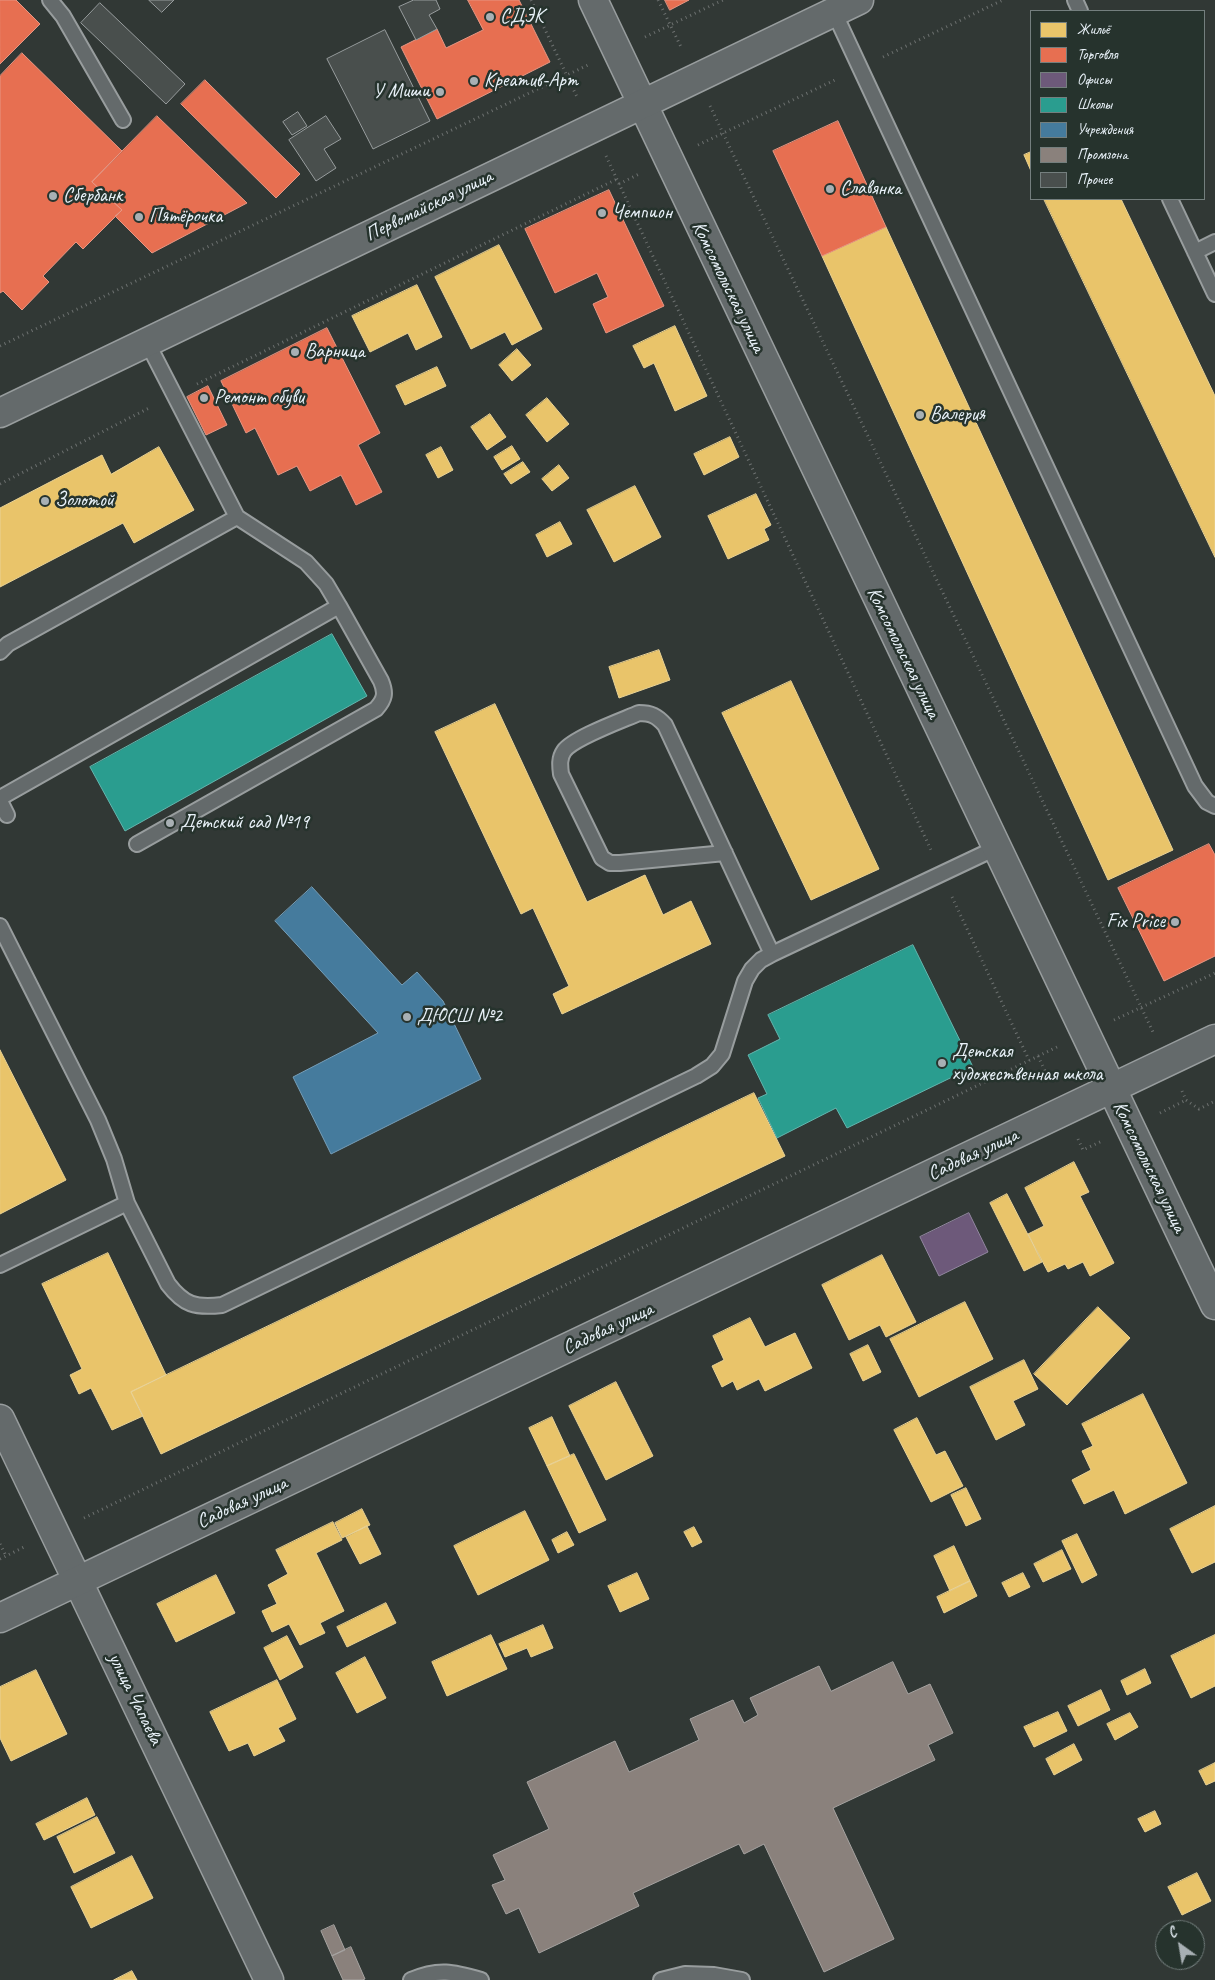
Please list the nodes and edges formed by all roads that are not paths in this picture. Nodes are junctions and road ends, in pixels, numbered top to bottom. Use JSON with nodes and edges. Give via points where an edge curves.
{"nodes":[{"id":1,"x":50,"y":0,"type":"edge"},
{"id":2,"x":593,"y":0,"type":"edge"},
{"id":3,"x":859,"y":0,"type":"edge"},
{"id":4,"x":834,"y":12,"type":"junction"},
{"id":5,"x":641,"y":104,"type":"junction"},
{"id":6,"x":123,"y":120,"type":"dead end"},
{"id":7,"x":1170,"y":200,"type":"edge"},
{"id":8,"x":1215,"y":242,"type":"edge"},
{"id":9,"x":1195,"y":252,"type":"junction"},
{"id":10,"x":1215,"y":294,"type":"edge"},
{"id":11,"x":147,"y":342,"type":"junction"},
{"id":12,"x":0,"y":413,"type":"edge"},
{"id":13,"x":236,"y":517,"type":"junction"},
{"id":14,"x":339,"y":606,"type":"junction"},
{"id":15,"x":0,"y":652,"type":"edge"},
{"id":16,"x":0,"y":800,"type":"edge"},
{"id":17,"x":1215,"y":806,"type":"edge"},
{"id":18,"x":7,"y":815,"type":"dead end"},
{"id":19,"x":137,"y":844,"type":"dead end"},
{"id":20,"x":996,"y":848,"type":"junction"},
{"id":21,"x":725,"y":853,"type":"junction"},
{"id":22,"x":0,"y":926,"type":"edge"},
{"id":23,"x":772,"y":954,"type":"junction"},
{"id":24,"x":1215,"y":1039,"type":"edge"},
{"id":25,"x":1111,"y":1089,"type":"junction"},
{"id":26,"x":127,"y":1203,"type":"junction"},
{"id":27,"x":0,"y":1264,"type":"edge"},
{"id":28,"x":1215,"y":1305,"type":"edge"},
{"id":29,"x":0,"y":1419,"type":"edge"},
{"id":30,"x":78,"y":1581,"type":"junction"},
{"id":31,"x":0,"y":1618,"type":"edge"},
{"id":32,"x":270,"y":1980,"type":"edge"},
{"id":33,"x":411,"y":1980,"type":"edge"},
{"id":34,"x":481,"y":1980,"type":"edge"},
{"id":35,"x":661,"y":1980,"type":"edge"},
{"id":36,"x":742,"y":1980,"type":"edge"}],
"edges":[{"from":1,"to":6,"type":"lane"},
{"from":2,"to":5,"type":"street","name":"Комсомольская улица"},
{"from":3,"to":4,"type":"street","name":"Первомайская улица"},
{"from":4,"to":5,"type":"street","name":"Первомайская улица"},
{"from":4,"to":17,"type":"lane","via":[[1195,786],[1207,802]]},
{"from":5,"to":11,"type":"street","name":"Первомайская улица"},
{"from":5,"to":20,"type":"street","name":"Комсомольская улица"},
{"from":7,"to":9,"type":"lane"},
{"from":8,"to":9,"type":"lane"},
{"from":9,"to":10,"type":"lane"},
{"from":11,"to":12,"type":"street","name":"Первомайская улица"},
{"from":11,"to":13,"type":"lane"},
{"from":13,"to":14,"type":"lane","via":[[306,562],[326,584]]},
{"from":13,"to":15,"type":"lane","via":[[8,644]]},
{"from":14,"to":16,"type":"lane"},
{"from":14,"to":19,"type":"lane","via":[[382,681],[384,700],[376,709]]},
{"from":16,"to":18,"type":"lane"},
{"from":20,"to":23,"type":"lane"},
{"from":20,"to":25,"type":"street","name":"Комсомольская улица"},
{"from":21,"to":21,"type":"lane","via":[[620,863],[610,863],[602,858],[561,774],[564,750],[574,742],[639,713],[650,712],[665,725]]},
{"from":21,"to":23,"type":"lane"},
{"from":22,"to":26,"type":"lane","via":[[98,1120]]},
{"from":23,"to":26,"type":"lane","via":[[752,969],[722,1054],[712,1066],[222,1305],[190,1304],[176,1295]]},
{"from":24,"to":25,"type":"street","name":"Садовая улица"},
{"from":25,"to":28,"type":"street","name":"Комсомольская улица"},
{"from":25,"to":30,"type":"street","name":"Садовая улица"},
{"from":26,"to":27,"type":"lane"},
{"from":29,"to":30,"type":"street","name":"улица Чапаева"},
{"from":30,"to":31,"type":"street","name":"Садовая улица"},
{"from":30,"to":32,"type":"street","name":"улица Чапаева"},
{"from":33,"to":34,"type":"lane","via":[[447,1971]]},
{"from":35,"to":36,"type":"lane","via":[[685,1974]]}]}
